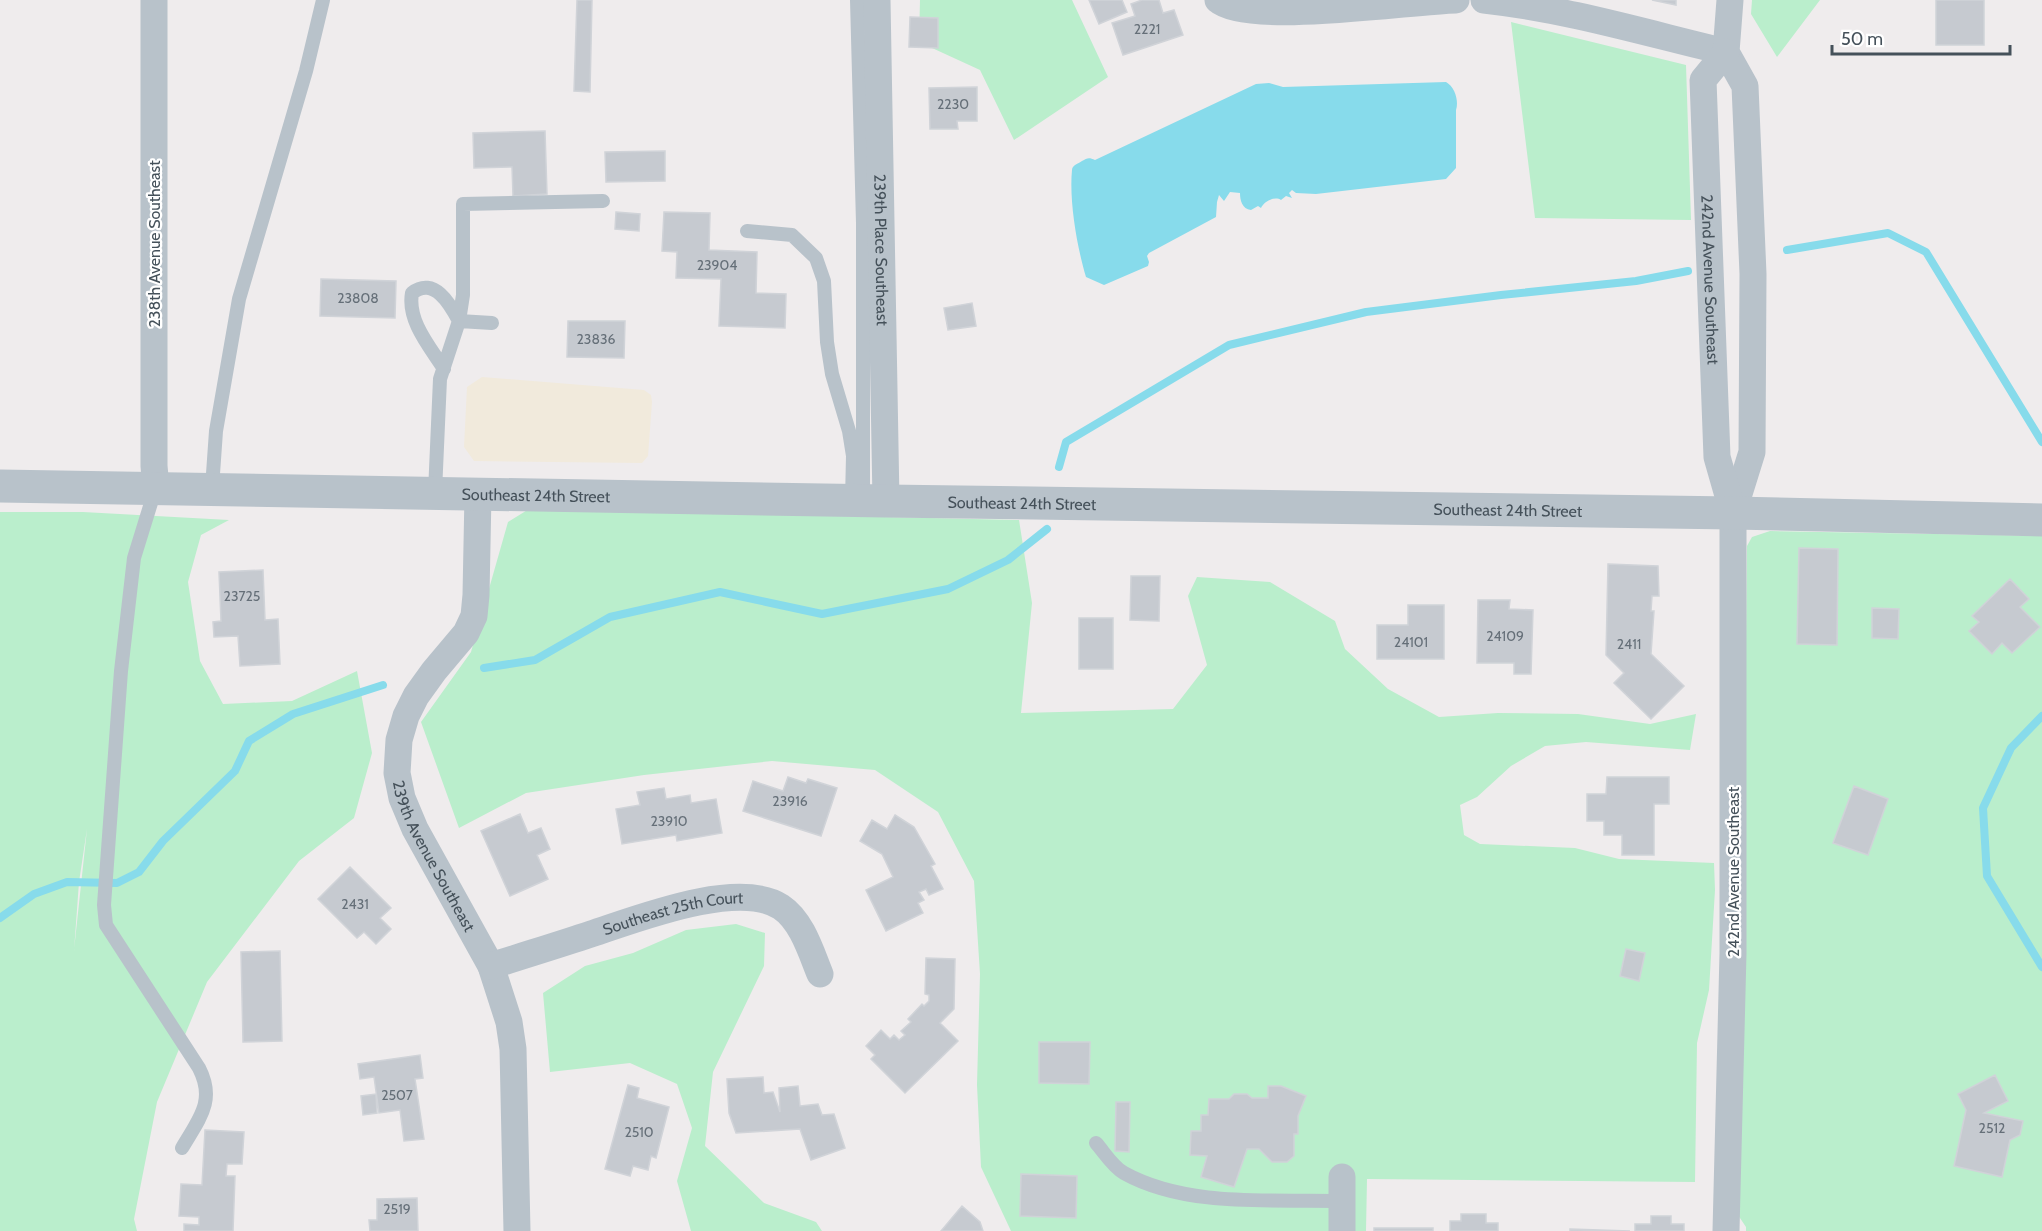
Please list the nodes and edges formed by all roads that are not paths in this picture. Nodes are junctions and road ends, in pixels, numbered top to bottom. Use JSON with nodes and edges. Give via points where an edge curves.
{"nodes":[{"id":1,"x":154,"y":0,"type":"edge"},
{"id":2,"x":323,"y":0,"type":"edge"},
{"id":3,"x":857,"y":0,"type":"edge"},
{"id":4,"x":877,"y":0,"type":"edge"},
{"id":5,"x":1456,"y":0,"type":"edge"},
{"id":6,"x":1484,"y":0,"type":"edge"},
{"id":7,"x":1730,"y":0,"type":"edge"},
{"id":8,"x":1220,"y":2,"type":"edge"},
{"id":9,"x":1726,"y":52,"type":"junction"},
{"id":10,"x":603,"y":201,"type":"dead end"},
{"id":11,"x":747,"y":231,"type":"dead end"},
{"id":12,"x":459,"y":321,"type":"junction"},
{"id":13,"x":492,"y":323,"type":"dead end"},
{"id":14,"x":444,"y":369,"type":"junction"},
{"id":15,"x":0,"y":486,"type":"edge"},
{"id":16,"x":156,"y":488,"type":"junction"},
{"id":17,"x":212,"y":489,"type":"junction"},
{"id":18,"x":435,"y":492,"type":"junction"},
{"id":19,"x":478,"y":494,"type":"junction"},
{"id":20,"x":867,"y":501,"type":"junction"},
{"id":21,"x":1733,"y":513,"type":"junction"},
{"id":22,"x":2042,"y":520,"type":"edge"},
{"id":23,"x":491,"y":966,"type":"junction"},
{"id":24,"x":820,"y":974,"type":"dead end"},
{"id":25,"x":1096,"y":1143,"type":"dead end"},
{"id":26,"x":182,"y":1148,"type":"dead end"},
{"id":27,"x":1342,"y":1189,"type":"joint"},
{"id":28,"x":517,"y":1231,"type":"edge"},
{"id":29,"x":1342,"y":1231,"type":"edge"},
{"id":30,"x":1726,"y":1231,"type":"edge"}],
"edges":[{"from":1,"to":16,"type":"street","name":"238th Avenue Southeast"},
{"from":2,"to":17,"type":"lane","via":[[239,299],[216,431]]},
{"from":3,"to":20,"type":"lane"},
{"from":4,"to":20,"type":"street","name":"239th Place Southeast"},
{"from":5,"to":8,"type":"street","via":[[1265,12],[1240,10]]},
{"from":6,"to":9,"type":"street","via":[[1523,4]]},
{"from":7,"to":9,"type":"street"},
{"from":9,"to":21,"type":"street","name":"242nd Avenue Southeast","via":[[1745,86],[1753,273],[1752,452]]},
{"from":9,"to":21,"type":"street","name":"242nd Avenue Southeast","via":[[1703,80],[1717,457]]},
{"from":10,"to":12,"type":"lane","via":[[463,204],[463,295]]},
{"from":11,"to":20,"type":"lane","via":[[792,235],[816,258],[824,281],[832,374]]},
{"from":12,"to":13,"type":"lane"},
{"from":12,"to":14,"type":"lane"},
{"from":12,"to":14,"type":"lane","via":[[449,302],[438,292],[418,288],[412,293],[410,302],[417,324]]},
{"from":14,"to":18,"type":"lane","via":[[440,379]]},
{"from":15,"to":16,"type":"street","name":"Southeast 24th Street"},
{"from":16,"to":17,"type":"street","name":"Southeast 24th Street"},
{"from":16,"to":26,"type":"lane","via":[[134,558],[121,671],[106,925],[206,1081],[208,1098]]},
{"from":17,"to":18,"type":"street","name":"Southeast 24th Street"},
{"from":18,"to":19,"type":"street","name":"Southeast 24th Street"},
{"from":19,"to":20,"type":"street","name":"Southeast 24th Street"},
{"from":19,"to":23,"type":"street","name":"239th Avenue Southeast","via":[[474,616],[406,716],[399,740],[397,773],[415,829]]},
{"from":20,"to":21,"type":"street","name":"Southeast 24th Street"},
{"from":21,"to":22,"type":"street","name":"Southeast 24th Street"},
{"from":21,"to":30,"type":"street","name":"242nd Avenue Southeast","via":[[1733,953]]},
{"from":23,"to":24,"type":"street","name":"Southeast 25th Court","via":[[668,909],[738,897],[759,899],[780,906],[789,914]]},
{"from":23,"to":28,"type":"street","name":"239th Avenue Southeast","via":[[509,1022],[513,1049]]},
{"from":25,"to":27,"type":"lane","via":[[1122,1172],[1165,1190],[1227,1200]]},
{"from":27,"to":29,"type":"street"}]}
